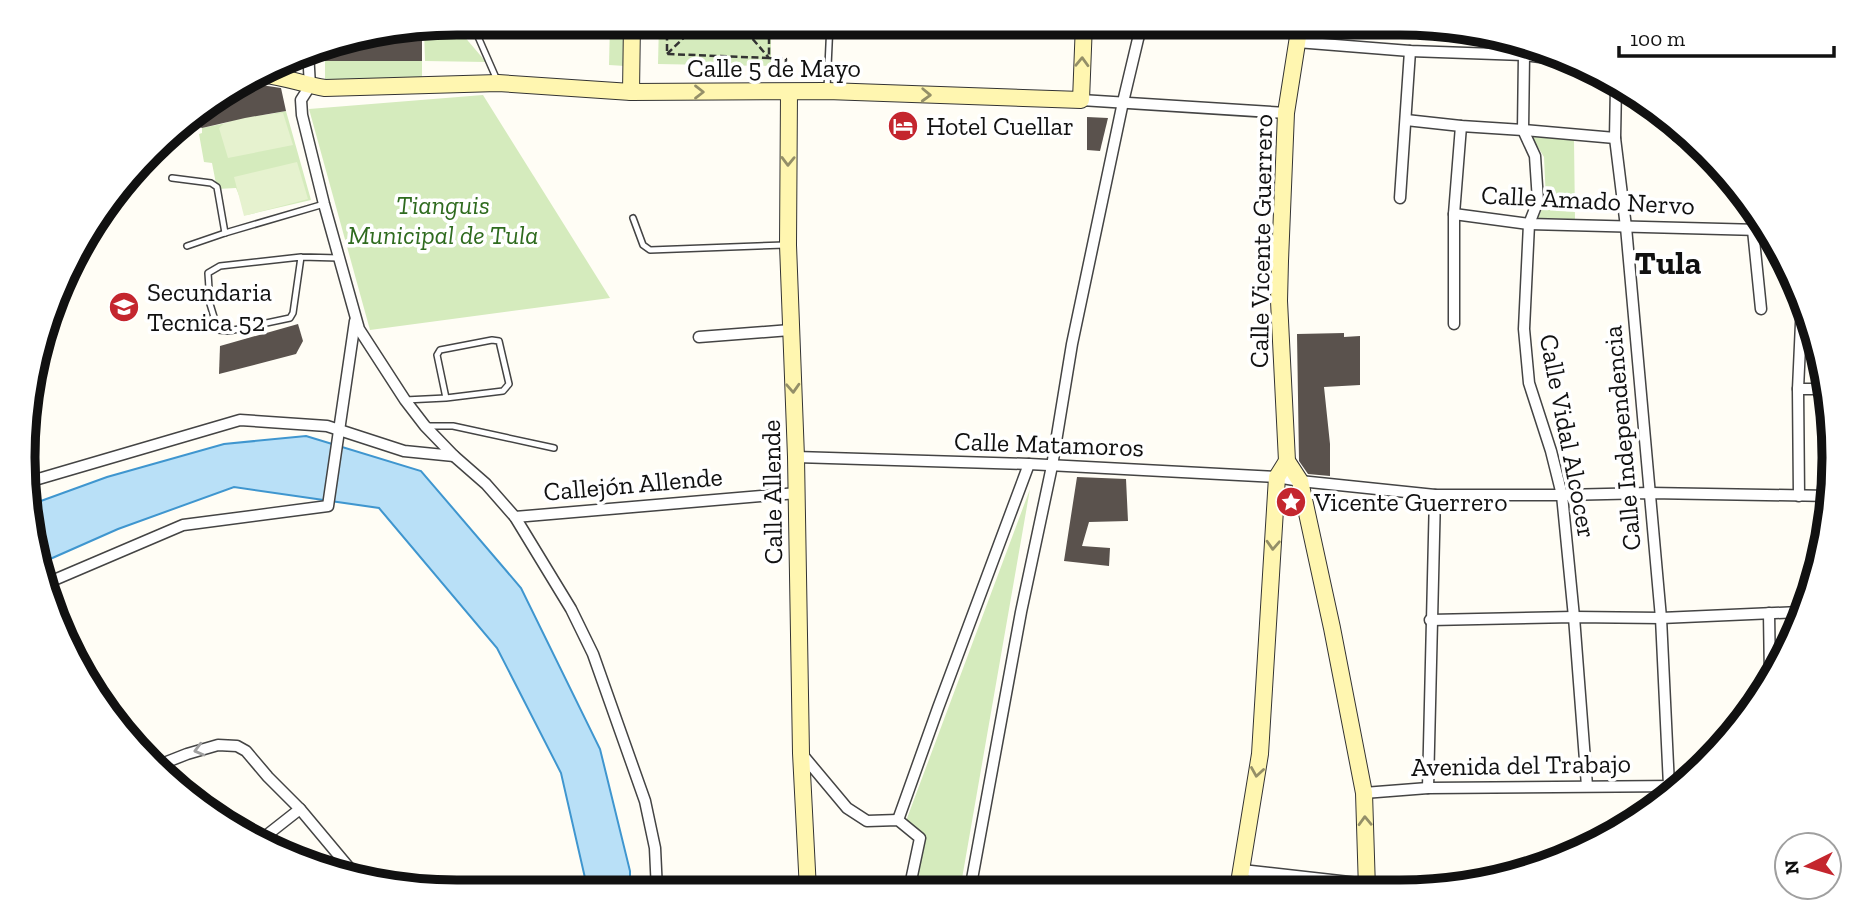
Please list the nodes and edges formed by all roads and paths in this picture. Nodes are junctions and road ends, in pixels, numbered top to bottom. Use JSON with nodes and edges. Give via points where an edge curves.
{"nodes":[{"id":1,"x":477,"y":35,"type":"edge"},
{"id":2,"x":632,"y":35,"type":"edge"},
{"id":3,"x":667,"y":35,"type":"edge"},
{"id":4,"x":687,"y":35,"type":"edge"},
{"id":5,"x":749,"y":35,"type":"edge"},
{"id":6,"x":769,"y":35,"type":"edge"},
{"id":7,"x":829,"y":35,"type":"edge"},
{"id":8,"x":1084,"y":35,"type":"edge"},
{"id":9,"x":1139,"y":35,"type":"edge"},
{"id":10,"x":1298,"y":35,"type":"edge"},
{"id":11,"x":1297,"y":42,"type":"junction"},
{"id":12,"x":1410,"y":51,"type":"junction"},
{"id":13,"x":667,"y":54,"type":"junction"},
{"id":14,"x":1524,"y":55,"type":"junction"},
{"id":15,"x":1532,"y":56,"type":"edge"},
{"id":16,"x":769,"y":58,"type":"junction"},
{"id":17,"x":786,"y":59,"type":"dead end"},
{"id":18,"x":309,"y":62,"type":"edge"},
{"id":19,"x":276,"y":76,"type":"edge"},
{"id":20,"x":498,"y":83,"type":"junction"},
{"id":21,"x":310,"y":86,"type":"junction"},
{"id":22,"x":827,"y":91,"type":"junction"},
{"id":23,"x":631,"y":92,"type":"junction"},
{"id":24,"x":789,"y":92,"type":"junction"},
{"id":25,"x":1616,"y":95,"type":"edge"},
{"id":26,"x":1081,"y":100,"type":"junction"},
{"id":27,"x":1123,"y":102,"type":"junction"},
{"id":28,"x":1286,"y":113,"type":"junction"},
{"id":29,"x":1406,"y":120,"type":"junction"},
{"id":30,"x":1461,"y":127,"type":"junction"},
{"id":31,"x":1523,"y":130,"type":"junction"},
{"id":32,"x":1615,"y":138,"type":"junction"},
{"id":33,"x":172,"y":178,"type":"dead end"},
{"id":34,"x":1400,"y":198,"type":"dead end"},
{"id":35,"x":324,"y":204,"type":"junction"},
{"id":36,"x":1454,"y":214,"type":"junction"},
{"id":37,"x":633,"y":218,"type":"dead end"},
{"id":38,"x":1529,"y":224,"type":"junction"},
{"id":39,"x":1626,"y":227,"type":"junction"},
{"id":40,"x":1755,"y":230,"type":"edge"},
{"id":41,"x":225,"y":233,"type":"junction"},
{"id":42,"x":1757,"y":233,"type":"edge"},
{"id":43,"x":788,"y":245,"type":"junction"},
{"id":44,"x":187,"y":246,"type":"dead end"},
{"id":45,"x":300,"y":257,"type":"junction"},
{"id":46,"x":339,"y":258,"type":"junction"},
{"id":47,"x":1761,"y":309,"type":"dead end"},
{"id":48,"x":356,"y":316,"type":"junction"},
{"id":49,"x":1454,"y":324,"type":"dead end"},
{"id":50,"x":1801,"y":325,"type":"edge"},
{"id":51,"x":790,"y":330,"type":"junction"},
{"id":52,"x":699,"y":337,"type":"dead end"},
{"id":53,"x":1816,"y":388,"type":"edge"},
{"id":54,"x":1798,"y":389,"type":"junction"},
{"id":55,"x":446,"y":398,"type":"junction"},
{"id":56,"x":405,"y":400,"type":"junction"},
{"id":57,"x":425,"y":426,"type":"junction"},
{"id":58,"x":339,"y":434,"type":"junction"},
{"id":59,"x":554,"y":448,"type":"dead end"},
{"id":60,"x":454,"y":456,"type":"junction"},
{"id":61,"x":796,"y":457,"type":"junction"},
{"id":62,"x":1287,"y":461,"type":"junction"},
{"id":63,"x":1029,"y":464,"type":"junction"},
{"id":64,"x":1052,"y":466,"type":"junction"},
{"id":65,"x":1277,"y":477,"type":"junction"},
{"id":66,"x":36,"y":480,"type":"edge"},
{"id":67,"x":1300,"y":481,"type":"junction"},
{"id":68,"x":797,"y":493,"type":"junction"},
{"id":69,"x":1650,"y":493,"type":"junction"},
{"id":70,"x":1434,"y":495,"type":"junction"},
{"id":71,"x":1562,"y":495,"type":"junction"},
{"id":72,"x":1799,"y":496,"type":"junction"},
{"id":73,"x":1820,"y":496,"type":"edge"},
{"id":74,"x":515,"y":517,"type":"junction"},
{"id":75,"x":53,"y":580,"type":"edge"},
{"id":76,"x":1769,"y":612,"type":"junction"},
{"id":77,"x":1793,"y":612,"type":"edge"},
{"id":78,"x":1574,"y":617,"type":"junction"},
{"id":79,"x":1661,"y":618,"type":"junction"},
{"id":80,"x":1430,"y":620,"type":"junction"},
{"id":81,"x":1770,"y":660,"type":"edge"},
{"id":82,"x":801,"y":753,"type":"junction"},
{"id":83,"x":166,"y":763,"type":"edge"},
{"id":84,"x":1673,"y":779,"type":"edge"},
{"id":85,"x":1587,"y":786,"type":"junction"},
{"id":86,"x":1665,"y":786,"type":"edge"},
{"id":87,"x":1428,"y":788,"type":"junction"},
{"id":88,"x":1364,"y":793,"type":"junction"},
{"id":89,"x":300,"y":809,"type":"junction"},
{"id":90,"x":898,"y":820,"type":"junction"},
{"id":91,"x":268,"y":834,"type":"edge"},
{"id":92,"x":348,"y":866,"type":"edge"},
{"id":93,"x":1242,"y":870,"type":"junction"},
{"id":94,"x":656,"y":880,"type":"edge"},
{"id":95,"x":808,"y":880,"type":"edge"},
{"id":96,"x":911,"y":880,"type":"edge"},
{"id":97,"x":973,"y":880,"type":"edge"},
{"id":98,"x":1240,"y":880,"type":"edge"},
{"id":99,"x":1316,"y":880,"type":"edge"},
{"id":100,"x":1367,"y":880,"type":"edge"}],
"edges":[{"from":1,"to":20,"type":"lane"},
{"from":2,"to":23,"type":"street"},
{"from":3,"to":13,"type":"path"},
{"from":4,"to":13,"type":"path"},
{"from":5,"to":16,"type":"path"},
{"from":6,"to":16,"type":"path"},
{"from":7,"to":22,"type":"lane"},
{"from":26,"to":8,"type":"street","one_way":true},
{"from":9,"to":27,"type":"street"},
{"from":10,"to":11,"type":"street","name":"Calle Vicente Guerrero"},
{"from":11,"to":12,"type":"street"},
{"from":11,"to":28,"type":"street","name":"Calle Vicente Guerrero"},
{"from":12,"to":14,"type":"street"},
{"from":12,"to":29,"type":"street"},
{"from":13,"to":16,"type":"path"},
{"from":14,"to":15,"type":"street"},
{"from":14,"to":31,"type":"street","name":"Calle Vidal Alcocer"},
{"from":16,"to":17,"type":"path"},
{"from":18,"to":21,"type":"street"},
{"from":19,"to":21,"type":"street","name":"Calle 5 de Mayo"},
{"from":20,"to":21,"type":"street","name":"Calle 5 de Mayo"},
{"from":20,"to":23,"type":"street","name":"Calle 5 de Mayo"},
{"from":21,"to":35,"type":"street","via":[[301,100],[302,115]]},
{"from":22,"to":24,"type":"street","name":"Calle 5 de Mayo"},
{"from":22,"to":26,"type":"street","name":"Calle 5 de Mayo","one_way":true},
{"from":23,"to":24,"type":"street","name":"Calle 5 de Mayo","one_way":true},
{"from":24,"to":43,"type":"street","name":"Calle Allende","one_way":true},
{"from":25,"to":32,"type":"street","name":"Calle Independencia"},
{"from":26,"to":27,"type":"street","name":"Calle 5 de Mayo"},
{"from":27,"to":28,"type":"street","name":"Calle 5 de Mayo"},
{"from":27,"to":64,"type":"street"},
{"from":28,"to":62,"type":"street","name":"Calle Vicente Guerrero","via":[[1279,301]]},
{"from":29,"to":30,"type":"street"},
{"from":29,"to":34,"type":"street"},
{"from":30,"to":31,"type":"street"},
{"from":30,"to":36,"type":"street"},
{"from":31,"to":32,"type":"street"},
{"from":31,"to":38,"type":"street","name":"Calle Vidal Alcocer","via":[[1535,156],[1538,201]]},
{"from":32,"to":39,"type":"street","name":"Calle Independencia"},
{"from":33,"to":41,"type":"lane","via":[[217,187]]},
{"from":35,"to":41,"type":"lane"},
{"from":35,"to":46,"type":"street"},
{"from":36,"to":38,"type":"street","name":"Calle Amado Nervo"},
{"from":36,"to":49,"type":"street"},
{"from":37,"to":43,"type":"lane","via":[[643,245],[650,250]]},
{"from":38,"to":39,"type":"street","name":"Calle Amado Nervo"},
{"from":38,"to":71,"type":"street","name":"Calle Vidal Alcocer","via":[[1524,329],[1529,383]]},
{"from":39,"to":40,"type":"street","name":"Calle Amado Nervo"},
{"from":39,"to":69,"type":"street","name":"Calle Independencia"},
{"from":41,"to":44,"type":"lane"},
{"from":42,"to":47,"type":"street"},
{"from":43,"to":51,"type":"street","name":"Calle Allende"},
{"from":45,"to":45,"type":"lane","via":[[220,266],[208,273],[218,330],[290,318]]},
{"from":45,"to":46,"type":"lane"},
{"from":46,"to":48,"type":"street"},
{"from":48,"to":56,"type":"street","via":[[359,329]]},
{"from":48,"to":58,"type":"street"},
{"from":50,"to":54,"type":"street"},
{"from":51,"to":52,"type":"street"},
{"from":51,"to":61,"type":"street","name":"Calle Allende","one_way":true},
{"from":53,"to":54,"type":"street"},
{"from":54,"to":72,"type":"street"},
{"from":55,"to":55,"type":"lane","via":[[503,391],[509,384],[499,341],[440,350],[437,355]]},
{"from":55,"to":56,"type":"lane"},
{"from":56,"to":57,"type":"street"},
{"from":57,"to":59,"type":"lane","via":[[453,426]]},
{"from":57,"to":60,"type":"street"},
{"from":58,"to":60,"type":"street","via":[[404,451]]},
{"from":58,"to":66,"type":"street","via":[[314,424],[240,420]]},
{"from":58,"to":75,"type":"street","via":[[328,506],[183,525]]},
{"from":60,"to":74,"type":"street"},
{"from":61,"to":63,"type":"street","name":"Calle Matamoros"},
{"from":61,"to":68,"type":"street","name":"Calle Allende"},
{"from":62,"to":65,"type":"street"},
{"from":62,"to":67,"type":"street"},
{"from":63,"to":64,"type":"street","name":"Calle Matamoros"},
{"from":63,"to":90,"type":"street"},
{"from":64,"to":65,"type":"street","name":"Calle Matamoros"},
{"from":64,"to":97,"type":"street"},
{"from":65,"to":67,"type":"street","name":"Calle Matamoros"},
{"from":65,"to":93,"type":"street","one_way":true,"via":[[1259,754]]},
{"from":67,"to":70,"type":"street","name":"Calle Matamoros"},
{"from":67,"to":88,"type":"street"},
{"from":68,"to":74,"type":"street","name":"Callejón Allende"},
{"from":68,"to":82,"type":"street","name":"Calle Allende"},
{"from":69,"to":71,"type":"street","name":"Calle Matamoros"},
{"from":69,"to":72,"type":"street","name":"Calle Matamoros"},
{"from":69,"to":79,"type":"street","name":"Calle Independencia"},
{"from":70,"to":71,"type":"street","name":"Calle Matamoros"},
{"from":70,"to":80,"type":"street"},
{"from":71,"to":78,"type":"street","name":"Calle Vidal Alcocer"},
{"from":72,"to":73,"type":"street","name":"Calle Matamoros"},
{"from":74,"to":94,"type":"street","via":[[593,654],[645,801]]},
{"from":76,"to":77,"type":"street"},
{"from":76,"to":79,"type":"street"},
{"from":76,"to":81,"type":"street"},
{"from":78,"to":79,"type":"street"},
{"from":78,"to":80,"type":"street"},
{"from":78,"to":85,"type":"street","name":"Calle Vidal Alcocer"},
{"from":79,"to":84,"type":"street","name":"Calle Independencia"},
{"from":80,"to":87,"type":"street"},
{"from":82,"to":90,"type":"street","via":[[847,808],[867,821]]},
{"from":82,"to":95,"type":"street","name":"Calle Allende"},
{"from":89,"to":83,"type":"street","one_way":true,"via":[[237,746],[218,745]]},
{"from":85,"to":86,"type":"street","name":"Avenida del Trabajo"},
{"from":85,"to":87,"type":"street","name":"Avenida del Trabajo"},
{"from":87,"to":88,"type":"street","name":"Avenida del Trabajo"},
{"from":100,"to":88,"type":"street","one_way":true},
{"from":89,"to":91,"type":"street"},
{"from":89,"to":92,"type":"street"},
{"from":90,"to":96,"type":"street","via":[[920,838]]},
{"from":93,"to":98,"type":"street"},
{"from":93,"to":99,"type":"street"}]}
